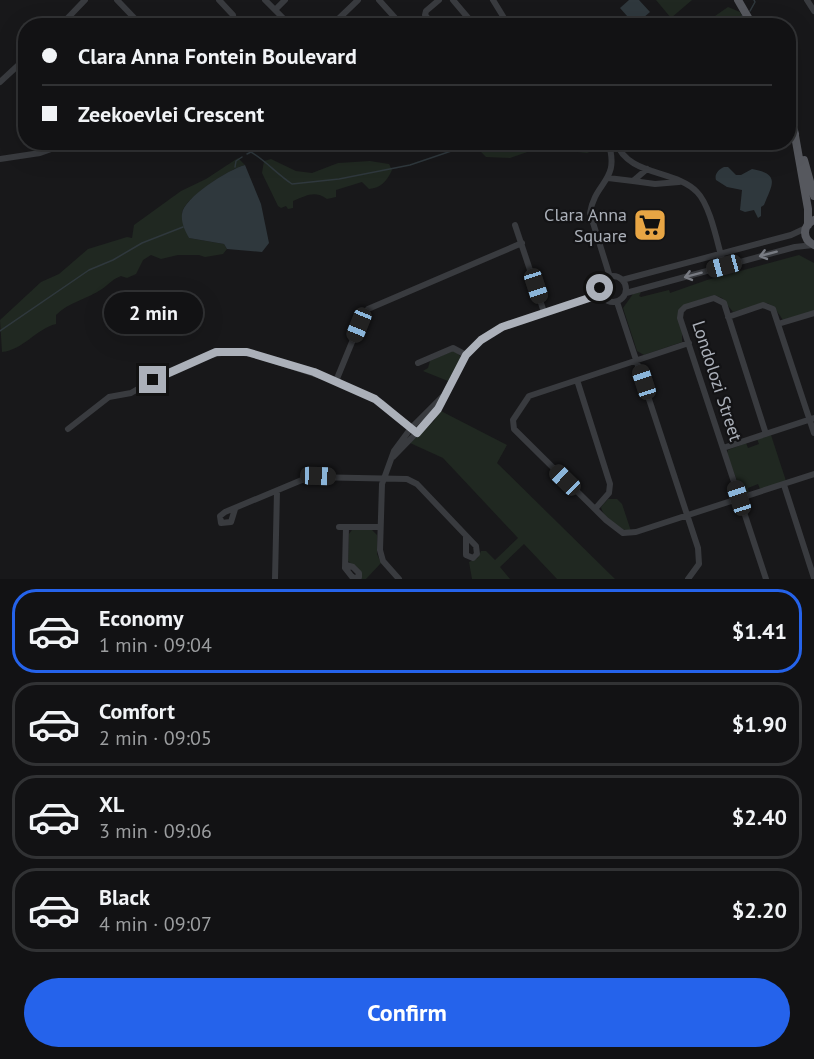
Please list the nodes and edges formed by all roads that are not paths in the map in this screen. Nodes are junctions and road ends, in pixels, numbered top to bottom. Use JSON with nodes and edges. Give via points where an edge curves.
{"nodes":[{"id":1,"x":85,"y":0,"type":"edge"},
{"id":2,"x":117,"y":0,"type":"edge"},
{"id":3,"x":219,"y":0,"type":"edge"},
{"id":4,"x":265,"y":0,"type":"edge"},
{"id":5,"x":285,"y":0,"type":"edge"},
{"id":6,"x":358,"y":0,"type":"edge"},
{"id":7,"x":379,"y":0,"type":"edge"},
{"id":8,"x":439,"y":0,"type":"edge"},
{"id":9,"x":453,"y":0,"type":"edge"},
{"id":10,"x":493,"y":0,"type":"edge"},
{"id":11,"x":738,"y":0,"type":"edge"},
{"id":12,"x":807,"y":0,"type":"edge"},
{"id":13,"x":275,"y":10,"type":"junction"},
{"id":14,"x":814,"y":11,"type":"edge"},
{"id":15,"x":68,"y":18,"type":"edge"},
{"id":16,"x":134,"y":18,"type":"edge"},
{"id":17,"x":234,"y":18,"type":"edge"},
{"id":18,"x":283,"y":18,"type":"edge"},
{"id":19,"x":339,"y":18,"type":"edge"},
{"id":20,"x":395,"y":18,"type":"edge"},
{"id":21,"x":427,"y":18,"type":"edge"},
{"id":22,"x":468,"y":18,"type":"edge"},
{"id":23,"x":503,"y":18,"type":"edge"},
{"id":24,"x":748,"y":18,"type":"edge"},
{"id":25,"x":18,"y":65,"type":"edge"},
{"id":26,"x":0,"y":82,"type":"edge"},
{"id":27,"x":796,"y":137,"type":"edge"},
{"id":28,"x":796,"y":141,"type":"edge"},
{"id":29,"x":48,"y":150,"type":"edge"},
{"id":30,"x":610,"y":150,"type":"edge"},
{"id":31,"x":621,"y":150,"type":"edge"},
{"id":32,"x":0,"y":159,"type":"edge"},
{"id":33,"x":647,"y":169,"type":"junction"},
{"id":34,"x":608,"y":178,"type":"junction"},
{"id":35,"x":633,"y":181,"type":"junction"},
{"id":36,"x":680,"y":182,"type":"junction"},
{"id":37,"x":814,"y":196,"type":"edge"},
{"id":38,"x":809,"y":224,"type":"edge"},
{"id":39,"x":515,"y":225,"type":"dead end"},
{"id":40,"x":522,"y":243,"type":"junction"},
{"id":41,"x":813,"y":245,"type":"edge"},
{"id":42,"x":721,"y":254,"type":"junction"},
{"id":43,"x":724,"y":266,"type":"junction"},
{"id":44,"x":610,"y":277,"type":"junction"},
{"id":45,"x":622,"y":280,"type":"junction"},
{"id":46,"x":626,"y":293,"type":"junction"},
{"id":47,"x":601,"y":294,"type":"junction"},
{"id":48,"x":617,"y":302,"type":"junction"},
{"id":49,"x":544,"y":312,"type":"junction"},
{"id":50,"x":814,"y":313,"type":"edge"},
{"id":51,"x":728,"y":317,"type":"junction"},
{"id":52,"x":778,"y":324,"type":"junction"},
{"id":53,"x":689,"y":343,"type":"junction"},
{"id":54,"x":466,"y":355,"type":"junction"},
{"id":55,"x":637,"y":360,"type":"junction"},
{"id":56,"x":418,"y":363,"type":"dead end"},
{"id":57,"x":577,"y":380,"type":"junction"},
{"id":58,"x":336,"y":381,"type":"junction"},
{"id":59,"x":442,"y":397,"type":"junction"},
{"id":60,"x":812,"y":419,"type":"edge"},
{"id":61,"x":411,"y":428,"type":"junction"},
{"id":62,"x":68,"y":429,"type":"dead end"},
{"id":63,"x":417,"y":433,"type":"junction"},
{"id":64,"x":814,"y":433,"type":"edge"},
{"id":65,"x":766,"y":434,"type":"junction"},
{"id":66,"x":723,"y":448,"type":"junction"},
{"id":67,"x":393,"y":457,"type":"junction"},
{"id":68,"x":814,"y":474,"type":"edge"},
{"id":69,"x":383,"y":479,"type":"junction"},
{"id":70,"x":784,"y":484,"type":"junction"},
{"id":71,"x":277,"y":491,"type":"junction"},
{"id":72,"x":739,"y":498,"type":"junction"},
{"id":73,"x":235,"y":509,"type":"dead end"},
{"id":74,"x":595,"y":509,"type":"junction"},
{"id":75,"x":688,"y":515,"type":"junction"},
{"id":76,"x":380,"y":527,"type":"junction"},
{"id":77,"x":466,"y":537,"type":"dead end"},
{"id":78,"x":345,"y":565,"type":"dead end"},
{"id":79,"x":814,"y":576,"type":"edge"},
{"id":80,"x":275,"y":579,"type":"edge"},
{"id":81,"x":399,"y":579,"type":"edge"},
{"id":82,"x":688,"y":579,"type":"edge"},
{"id":83,"x":766,"y":579,"type":"edge"}],
"edges":[{"from":1,"to":15,"type":"street"},
{"from":2,"to":16,"type":"street"},
{"from":3,"to":17,"type":"street"},
{"from":4,"to":13,"type":"street"},
{"from":5,"to":13,"type":"street"},
{"from":6,"to":19,"type":"street"},
{"from":7,"to":20,"type":"street"},
{"from":8,"to":21,"type":"street","via":[[426,11]]},
{"from":9,"to":22,"type":"street"},
{"from":10,"to":23,"type":"street"},
{"from":11,"to":24,"type":"main road"},
{"from":12,"to":14,"type":"street"},
{"from":13,"to":18,"type":"street"},
{"from":25,"to":26,"type":"street"},
{"from":27,"to":37,"type":"main road"},
{"from":28,"to":38,"type":"main road"},
{"from":29,"to":32,"type":"street"},
{"from":30,"to":34,"type":"street","via":[[613,162]]},
{"from":31,"to":33,"type":"street","via":[[627,159]]},
{"from":33,"to":35,"type":"street"},
{"from":33,"to":36,"type":"street"},
{"from":34,"to":35,"type":"street"},
{"from":34,"to":44,"type":"street","via":[[590,213]]},
{"from":35,"to":36,"type":"street","via":[[667,185]]},
{"from":36,"to":42,"type":"street","via":[[694,189],[702,200]]},
{"from":38,"to":41,"type":"main road","via":[[806,237]]},
{"from":38,"to":42,"type":"street","via":[[792,235]]},
{"from":39,"to":40,"type":"street"},
{"from":40,"to":49,"type":"street"},
{"from":40,"to":58,"type":"street","via":[[368,309]]},
{"from":41,"to":43,"type":"street","one_way":true},
{"from":42,"to":43,"type":"street"},
{"from":42,"to":45,"type":"street"},
{"from":43,"to":46,"type":"street","one_way":true},
{"from":44,"to":45,"type":"street"},
{"from":44,"to":47,"type":"street","via":[[601,285]]},
{"from":45,"to":46,"type":"street"},
{"from":46,"to":48,"type":"street"},
{"from":47,"to":48,"type":"street","via":[[608,301]]},
{"from":47,"to":49,"type":"street"},
{"from":48,"to":55,"type":"street"},
{"from":49,"to":54,"type":"street","via":[[490,333]]},
{"from":50,"to":52,"type":"street"},
{"from":51,"to":52,"type":"street","via":[[768,305]]},
{"from":51,"to":53,"type":"street","name":"Londolozi Street","via":[[724,303],[716,298],[683,308],[680,315]]},
{"from":51,"to":65,"type":"street","name":"Londolozi Street"},
{"from":52,"to":60,"type":"street"},
{"from":53,"to":55,"type":"street"},
{"from":53,"to":66,"type":"street","name":"Londolozi Street"},
{"from":54,"to":56,"type":"street","via":[[451,349]]},
{"from":54,"to":59,"type":"street"},
{"from":55,"to":57,"type":"street"},
{"from":55,"to":75,"type":"street"},
{"from":57,"to":74,"type":"street","via":[[610,484],[609,493]]},
{"from":57,"to":74,"type":"street","via":[[529,396],[513,425]]},
{"from":58,"to":61,"type":"street","via":[[382,403]]},
{"from":58,"to":62,"type":"street","via":[[232,351],[205,356],[131,393],[109,397]]},
{"from":59,"to":61,"type":"street"},
{"from":59,"to":63,"type":"street","via":[[434,415]]},
{"from":60,"to":64,"type":"street"},
{"from":60,"to":65,"type":"street"},
{"from":61,"to":63,"type":"street"},
{"from":61,"to":67,"type":"street"},
{"from":63,"to":67,"type":"street"},
{"from":65,"to":66,"type":"street"},
{"from":66,"to":72,"type":"street","name":"Londolozi Street"},
{"from":67,"to":69,"type":"street"},
{"from":68,"to":70,"type":"street"},
{"from":69,"to":71,"type":"street","via":[[312,476]]},
{"from":69,"to":76,"type":"street"},
{"from":69,"to":77,"type":"street","via":[[407,479],[417,484]]},
{"from":70,"to":72,"type":"street"},
{"from":70,"to":79,"type":"street"},
{"from":71,"to":73,"type":"street"},
{"from":71,"to":80,"type":"street"},
{"from":72,"to":75,"type":"street"},
{"from":72,"to":83,"type":"street","name":"Londolozi Street"},
{"from":74,"to":75,"type":"street","via":[[626,534]]},
{"from":75,"to":82,"type":"street","via":[[700,556]]},
{"from":76,"to":78,"type":"street","via":[[343,527]]},
{"from":76,"to":81,"type":"street","via":[[382,558]]}]}
